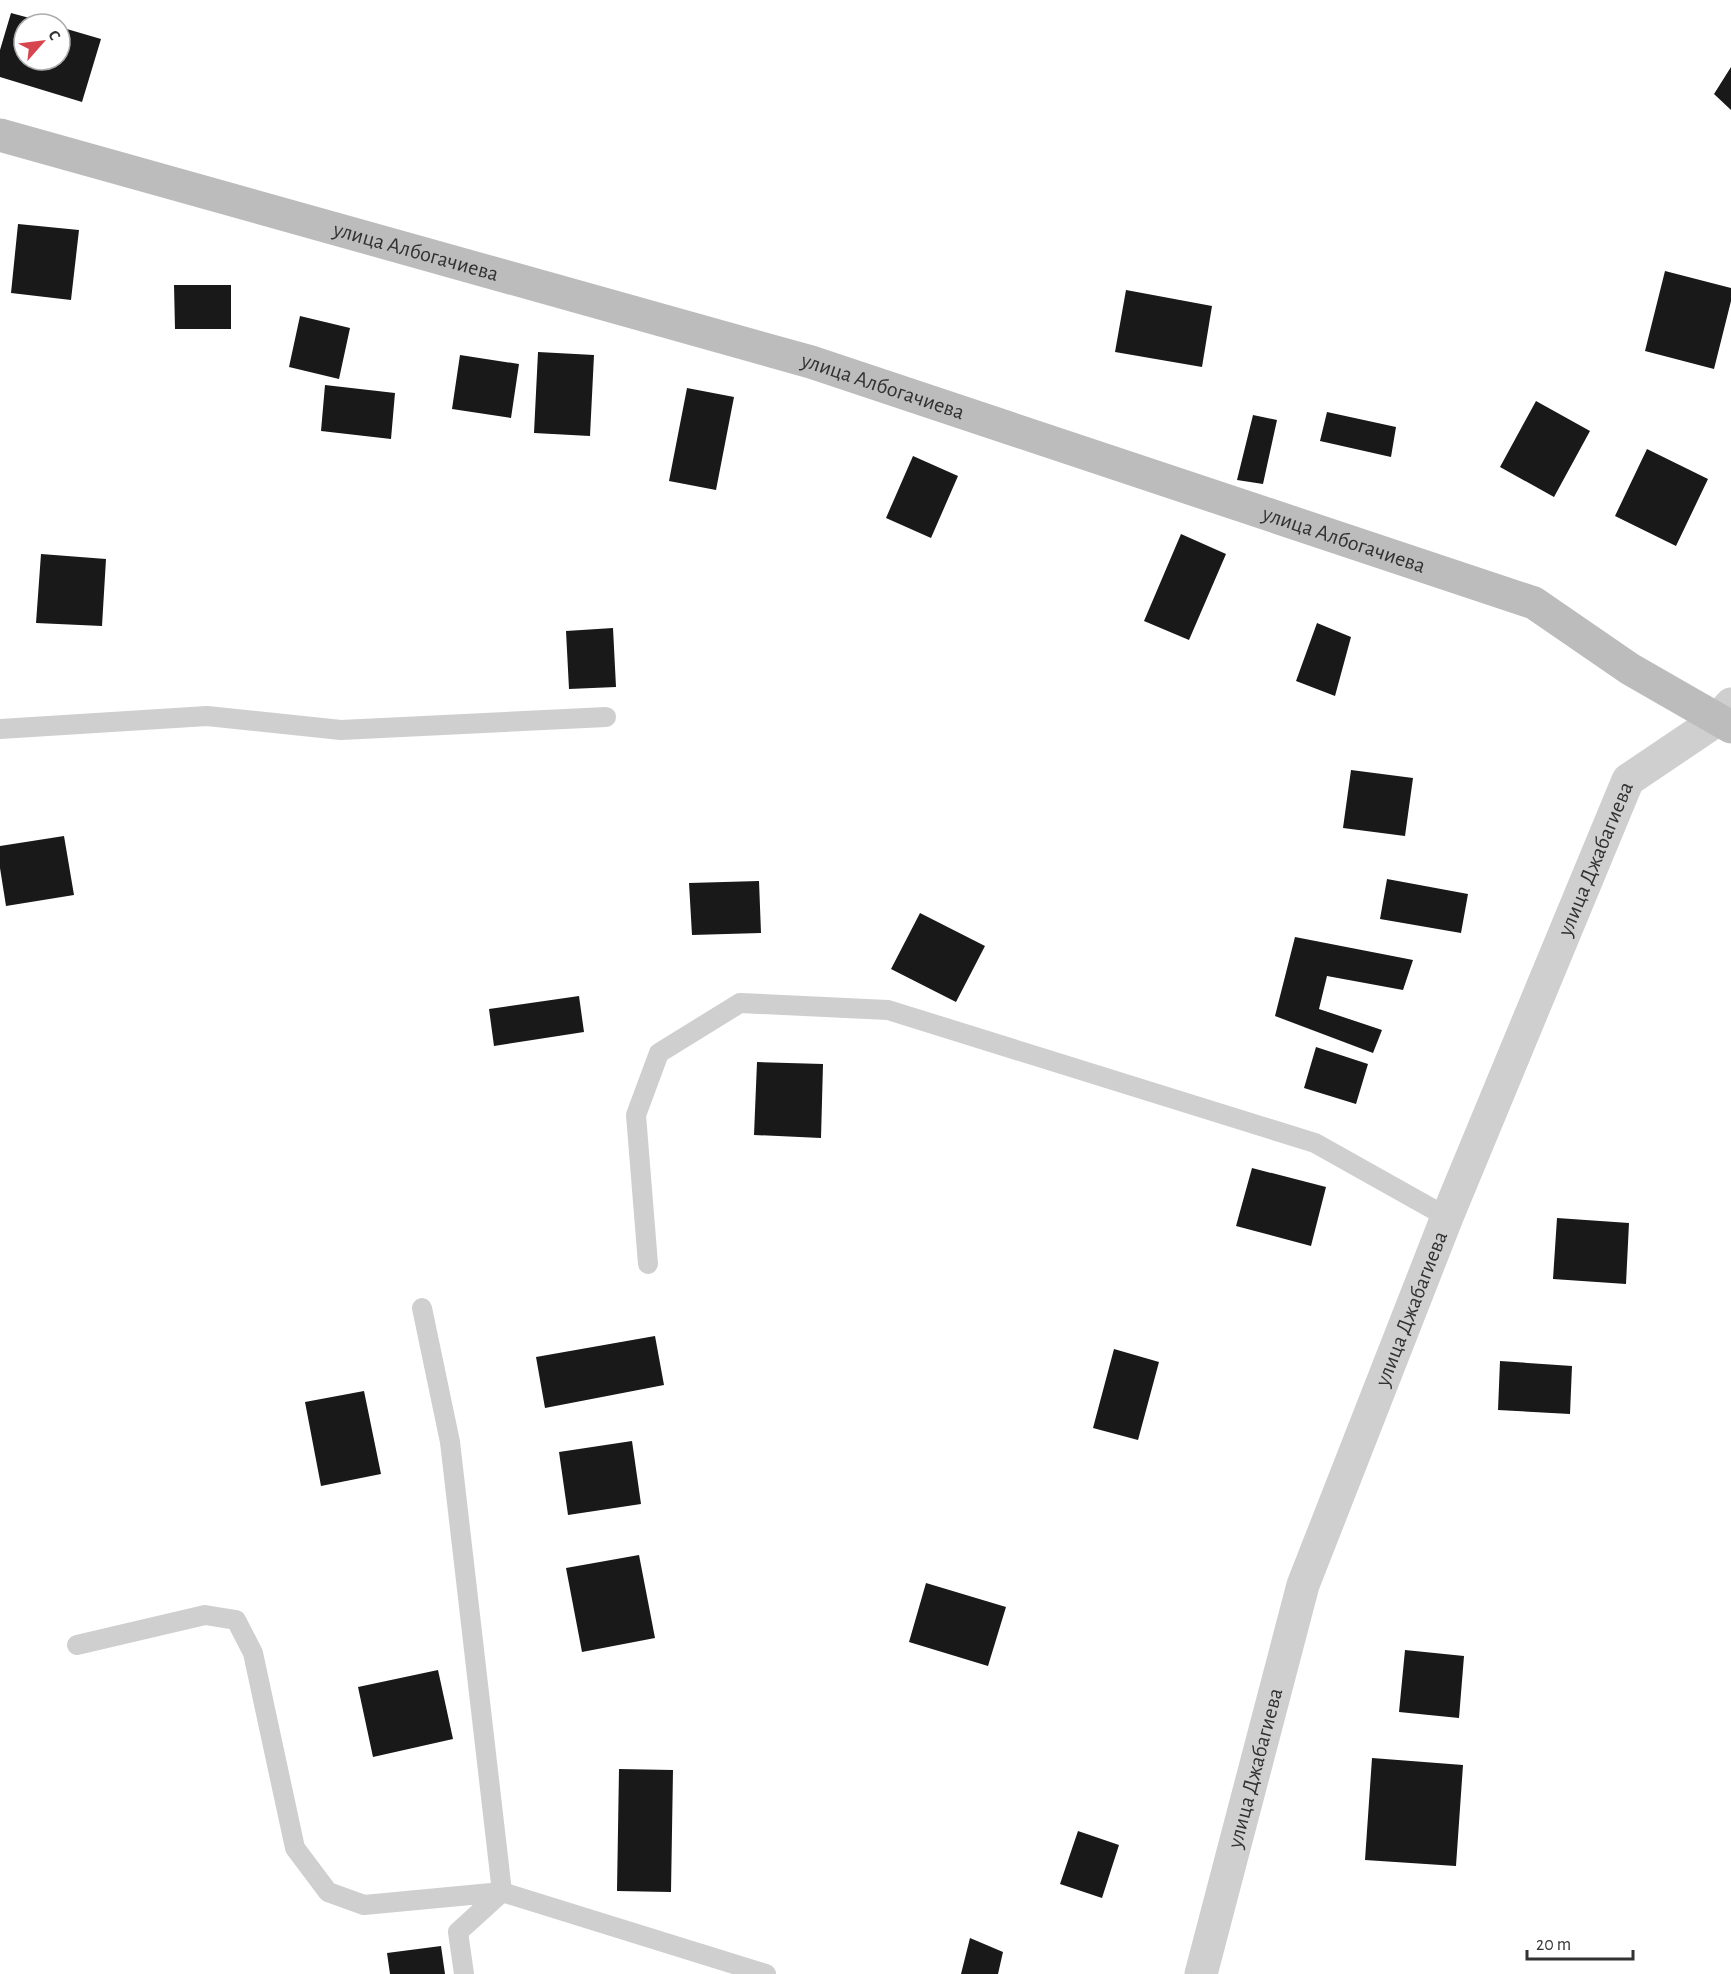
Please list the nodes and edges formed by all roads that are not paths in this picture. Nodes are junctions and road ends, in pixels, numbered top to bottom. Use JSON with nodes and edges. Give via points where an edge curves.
{"nodes":[{"id":1,"x":0,"y":135,"type":"edge"},
{"id":2,"x":606,"y":717,"type":"dead end"},
{"id":3,"x":1726,"y":717,"type":"edge"},
{"id":4,"x":0,"y":729,"type":"edge"},
{"id":5,"x":1447,"y":1217,"type":"junction"},
{"id":6,"x":648,"y":1264,"type":"dead end"},
{"id":7,"x":422,"y":1308,"type":"dead end"},
{"id":8,"x":77,"y":1645,"type":"dead end"},
{"id":9,"x":502,"y":1892,"type":"junction"},
{"id":10,"x":464,"y":1974,"type":"edge"},
{"id":11,"x":766,"y":1974,"type":"edge"},
{"id":12,"x":1201,"y":1974,"type":"edge"}],
"edges":[{"from":1,"to":3,"type":"street","name":"улица Албогачиева","via":[[811,362],[1534,603],[1630,669]]},
{"from":2,"to":4,"type":"lane","via":[[341,730],[207,716]]},
{"from":3,"to":5,"type":"street","name":"улица Джабагиева","via":[[1628,780]]},
{"from":5,"to":6,"type":"lane","via":[[1316,1143],[888,1010],[740,1003],[659,1053],[636,1114]]},
{"from":5,"to":12,"type":"street","name":"улица Джабагиева","via":[[1303,1585]]},
{"from":7,"to":9,"type":"lane","via":[[450,1442]]},
{"from":8,"to":9,"type":"lane","via":[[205,1615],[236,1620],[253,1653],[295,1848],[328,1892],[364,1905]]},
{"from":9,"to":10,"type":"lane","via":[[458,1932]]},
{"from":9,"to":11,"type":"lane"}]}
